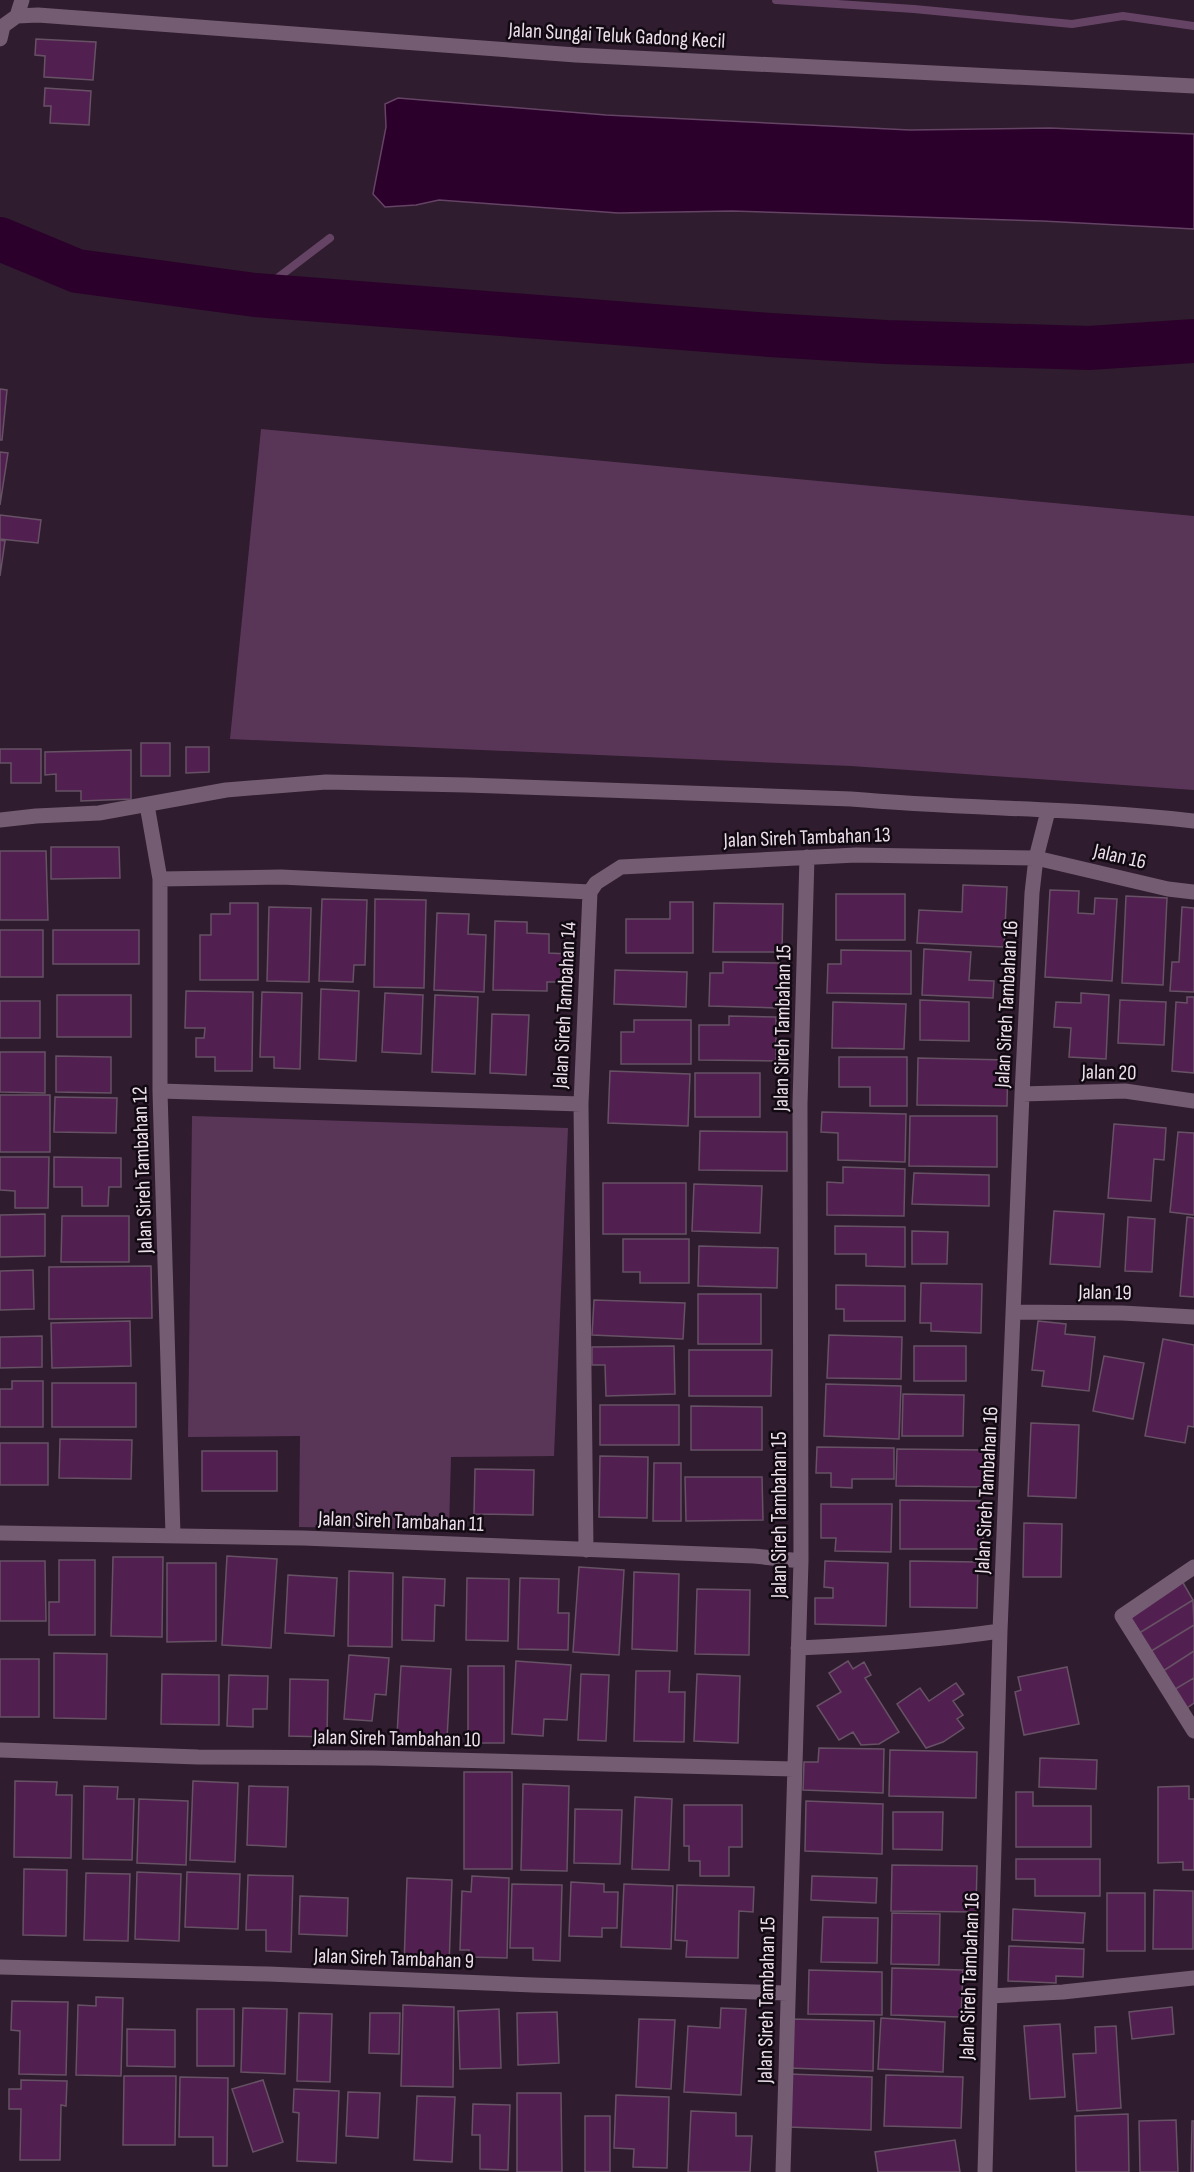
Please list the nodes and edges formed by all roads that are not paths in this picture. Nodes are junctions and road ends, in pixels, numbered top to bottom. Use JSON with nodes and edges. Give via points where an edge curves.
{"nodes":[{"id":1,"x":22,"y":0,"type":"edge"},
{"id":2,"x":16,"y":16,"type":"junction"},
{"id":3,"x":0,"y":39,"type":"edge"},
{"id":4,"x":1194,"y":86,"type":"edge"},
{"id":5,"x":147,"y":805,"type":"junction"},
{"id":6,"x":1048,"y":811,"type":"junction"},
{"id":7,"x":0,"y":820,"type":"edge"},
{"id":8,"x":1194,"y":821,"type":"edge"},
{"id":9,"x":807,"y":857,"type":"junction"},
{"id":10,"x":1036,"y":858,"type":"junction"},
{"id":11,"x":160,"y":879,"type":"junction"},
{"id":12,"x":590,"y":892,"type":"junction"},
{"id":13,"x":1194,"y":892,"type":"edge"},
{"id":14,"x":160,"y":1091,"type":"junction"},
{"id":15,"x":1022,"y":1094,"type":"junction"},
{"id":16,"x":1194,"y":1101,"type":"edge"},
{"id":17,"x":580,"y":1104,"type":"junction"},
{"id":18,"x":1015,"y":1312,"type":"junction"},
{"id":19,"x":1194,"y":1317,"type":"edge"},
{"id":20,"x":0,"y":1533,"type":"edge"},
{"id":21,"x":173,"y":1535,"type":"junction"},
{"id":22,"x":586,"y":1550,"type":"junction"},
{"id":23,"x":801,"y":1561,"type":"junction"},
{"id":24,"x":1194,"y":1567,"type":"edge"},
{"id":25,"x":1000,"y":1631,"type":"junction"},
{"id":26,"x":798,"y":1648,"type":"junction"},
{"id":27,"x":1194,"y":1731,"type":"edge"},
{"id":28,"x":0,"y":1750,"type":"edge"},
{"id":29,"x":794,"y":1769,"type":"junction"},
{"id":30,"x":0,"y":1967,"type":"edge"},
{"id":31,"x":1194,"y":1978,"type":"edge"},
{"id":32,"x":787,"y":1993,"type":"junction"},
{"id":33,"x":990,"y":1996,"type":"junction"},
{"id":34,"x":783,"y":2172,"type":"edge"},
{"id":35,"x":985,"y":2172,"type":"edge"}],
"edges":[{"from":1,"to":2,"type":"street"},
{"from":2,"to":3,"type":"street","via":[[3,26]]},
{"from":2,"to":4,"type":"street","name":"Jalan Sungai Teluk Gadong Kecil","via":[[576,55]]},
{"from":5,"to":6,"type":"street","via":[[226,790],[326,782],[850,799]]},
{"from":5,"to":7,"type":"street","via":[[99,813]]},
{"from":5,"to":11,"type":"street","name":"Jalan Sireh Tambahan 12"},
{"from":6,"to":8,"type":"street"},
{"from":6,"to":10,"type":"street","name":"Jalan Sireh Tambahan 16"},
{"from":9,"to":10,"type":"street","name":"Jalan Sireh Tambahan 13"},
{"from":9,"to":12,"type":"street","name":"Jalan Sireh Tambahan 13","via":[[621,867],[596,883]]},
{"from":9,"to":23,"type":"street","name":"Jalan Sireh Tambahan 15","via":[[800,1104]]},
{"from":10,"to":13,"type":"street","name":"Jalan 16"},
{"from":10,"to":15,"type":"street","name":"Jalan Sireh Tambahan 16"},
{"from":11,"to":12,"type":"street","name":"Jalan Sireh Tambahan 14","via":[[281,877]]},
{"from":11,"to":14,"type":"street","name":"Jalan Sireh Tambahan 12"},
{"from":12,"to":17,"type":"street","name":"Jalan Sireh Tambahan 14"},
{"from":14,"to":17,"type":"street"},
{"from":14,"to":21,"type":"street","name":"Jalan Sireh Tambahan 12"},
{"from":15,"to":16,"type":"street","name":"Jalan 20","via":[[1125,1091]]},
{"from":15,"to":18,"type":"street","name":"Jalan Sireh Tambahan 16"},
{"from":17,"to":22,"type":"street","name":"Jalan Sireh Tambahan 14"},
{"from":18,"to":19,"type":"street","name":"Jalan 19"},
{"from":18,"to":25,"type":"street","name":"Jalan Sireh Tambahan 16"},
{"from":20,"to":21,"type":"street","name":"Jalan Sireh Tambahan 11"},
{"from":21,"to":22,"type":"street","name":"Jalan Sireh Tambahan 11"},
{"from":22,"to":23,"type":"street","name":"Jalan Sireh Tambahan 11"},
{"from":23,"to":26,"type":"street","name":"Jalan Sireh Tambahan 15"},
{"from":24,"to":27,"type":"street","via":[[1122,1616]]},
{"from":25,"to":26,"type":"street"},
{"from":25,"to":33,"type":"street","name":"Jalan Sireh Tambahan 16"},
{"from":26,"to":29,"type":"street","name":"Jalan Sireh Tambahan 15"},
{"from":28,"to":29,"type":"street","name":"Jalan Sireh Tambahan 10"},
{"from":29,"to":32,"type":"street","name":"Jalan Sireh Tambahan 15"},
{"from":30,"to":32,"type":"street","name":"Jalan Sireh Tambahan 9"},
{"from":31,"to":33,"type":"street"},
{"from":32,"to":34,"type":"street","name":"Jalan Sireh Tambahan 15"},
{"from":33,"to":35,"type":"street","name":"Jalan Sireh Tambahan 16"}]}
